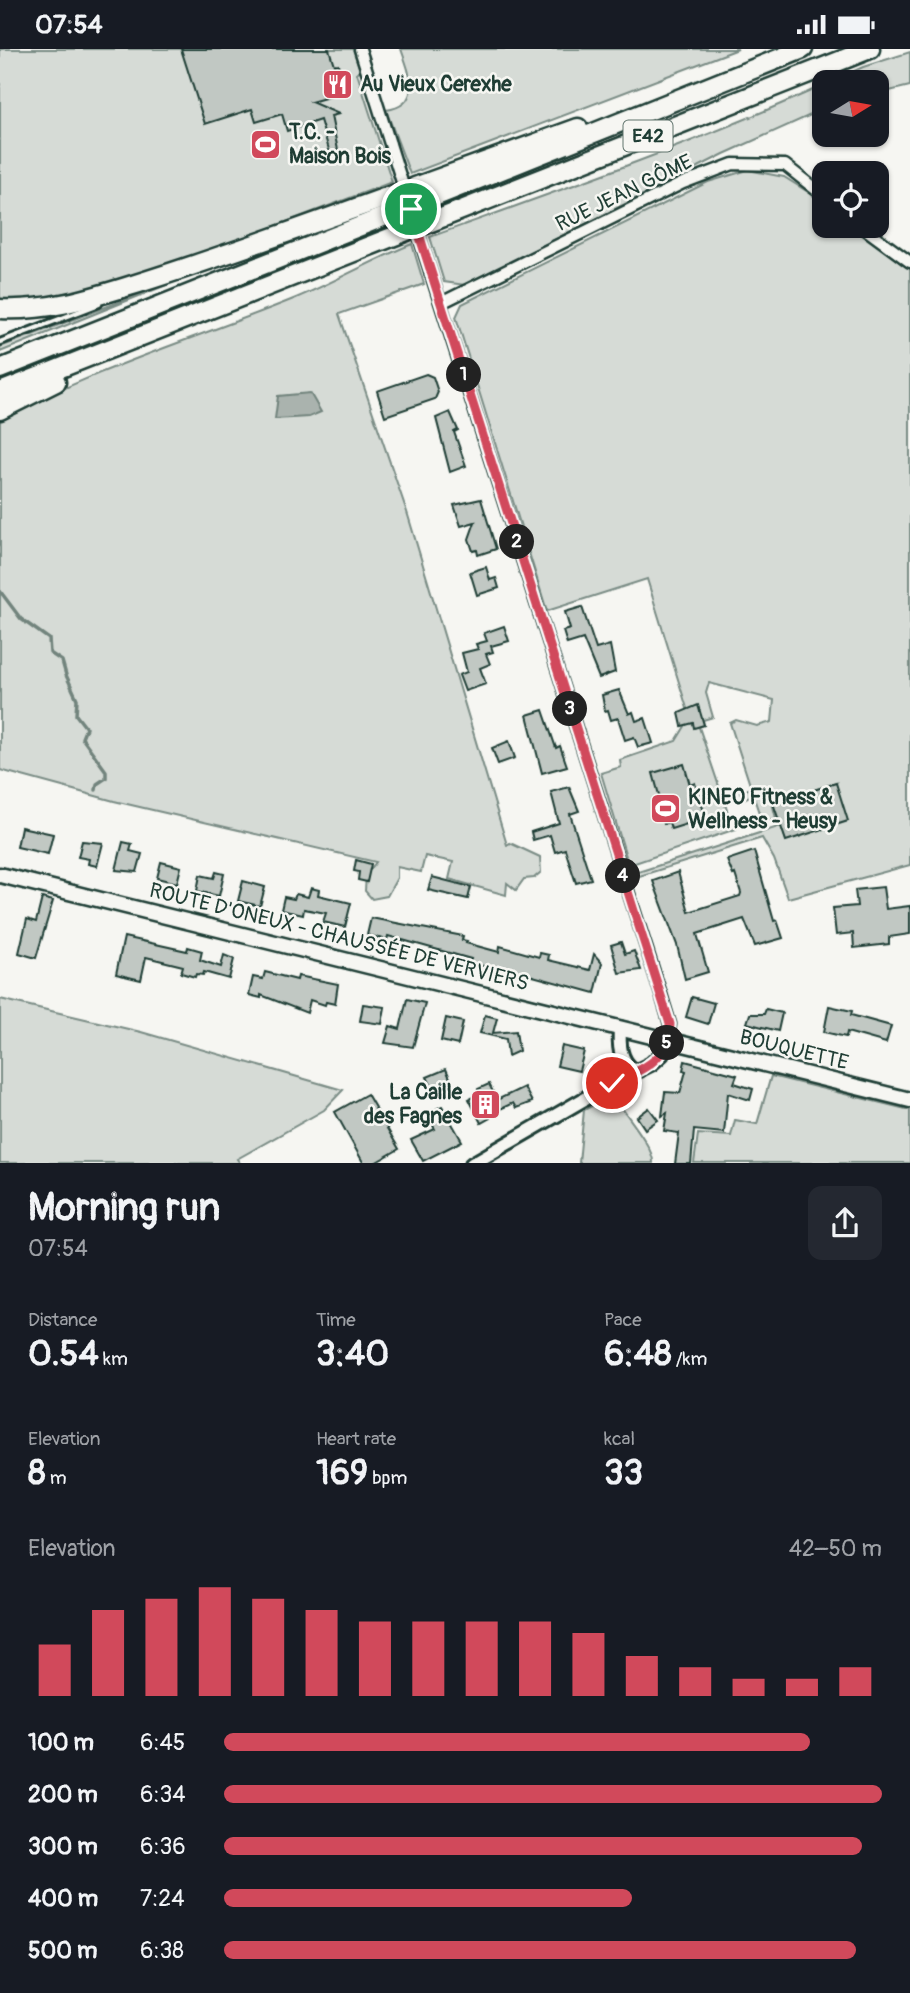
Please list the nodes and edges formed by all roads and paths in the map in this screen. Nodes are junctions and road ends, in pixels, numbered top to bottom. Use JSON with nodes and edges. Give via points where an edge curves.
{"nodes":[{"id":1,"x":360,"y":49,"type":"edge"},
{"id":2,"x":801,"y":49,"type":"edge"},
{"id":3,"x":870,"y":49,"type":"edge"},
{"id":4,"x":812,"y":186,"type":"edge"},
{"id":5,"x":417,"y":195,"type":"dead end"},
{"id":6,"x":426,"y":224,"type":"dead end"},
{"id":7,"x":407,"y":231,"type":"dead end"},
{"id":8,"x":877,"y":238,"type":"edge"},
{"id":9,"x":338,"y":259,"type":"junction"},
{"id":10,"x":910,"y":262,"type":"edge"},
{"id":11,"x":165,"y":277,"type":"junction"},
{"id":12,"x":116,"y":297,"type":"dead end"},
{"id":13,"x":103,"y":302,"type":"dead end"},
{"id":14,"x":441,"y":303,"type":"junction"},
{"id":15,"x":0,"y":309,"type":"edge"},
{"id":16,"x":0,"y":342,"type":"edge"},
{"id":17,"x":0,"y":369,"type":"edge"},
{"id":18,"x":0,"y":392,"type":"edge"},
{"id":19,"x":0,"y":411,"type":"edge"},
{"id":20,"x":0,"y":875,"type":"edge"},
{"id":21,"x":620,"y":1028,"type":"junction"},
{"id":22,"x":668,"y":1040,"type":"junction"},
{"id":23,"x":624,"y":1061,"type":"junction"},
{"id":24,"x":640,"y":1070,"type":"junction"},
{"id":25,"x":612,"y":1083,"type":"junction"},
{"id":26,"x":910,"y":1100,"type":"edge"},
{"id":27,"x":474,"y":1163,"type":"edge"}],
"edges":[{"from":1,"to":14,"type":"street","bridge":true},
{"from":2,"to":5,"type":"highway","via":[[666,94]]},
{"from":3,"to":6,"type":"highway","number":"E42"},
{"from":4,"to":14,"type":"street","name":"RUE JEAN GÔME","via":[[785,165],[733,164],[683,183]]},
{"from":7,"to":9,"type":"highway"},
{"from":8,"to":10,"type":"street"},
{"from":9,"to":18,"type":"highway"},
{"from":9,"to":19,"type":"highway","via":[[282,291],[74,373]]},
{"from":11,"to":12,"type":"lane"},
{"from":11,"to":15,"type":"highway","via":[[75,303]]},
{"from":11,"to":17,"type":"highway","via":[[305,226],[398,202]]},
{"from":13,"to":16,"type":"lane"},
{"from":14,"to":22,"type":"street","via":[[661,994],[670,1024]]},
{"from":20,"to":21,"type":"main road","name":"ROUTE D'ONEUX - CHAUSSÉE DE VERVIERS"},
{"from":21,"to":22,"type":"main road","name":"ROUTE D'ONEUX - CHAUSSÉE DE VERVIERS"},
{"from":21,"to":23,"type":"street"},
{"from":22,"to":24,"type":"street","via":[[662,1054]]},
{"from":22,"to":26,"type":"main road","name":"BOUQUETTE"},
{"from":23,"to":24,"type":"street"},
{"from":23,"to":25,"type":"street"},
{"from":24,"to":25,"type":"street"},
{"from":25,"to":27,"type":"street"}]}
